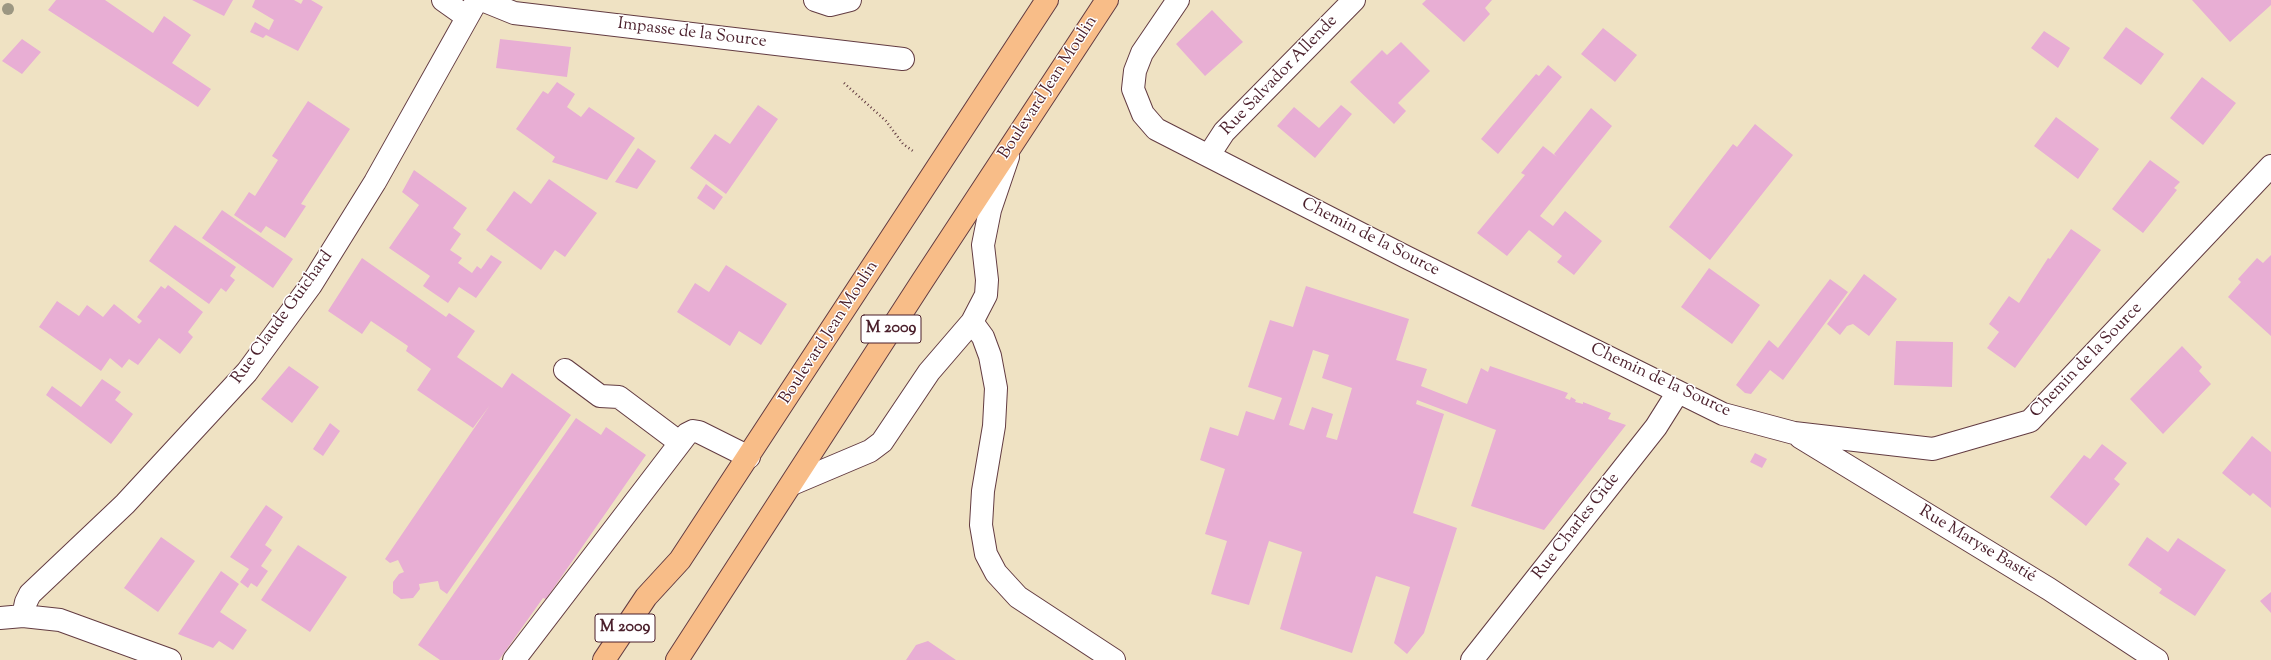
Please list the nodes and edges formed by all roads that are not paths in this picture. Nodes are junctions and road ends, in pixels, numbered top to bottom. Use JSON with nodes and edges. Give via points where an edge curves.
{"nodes":[{"id":1,"x":442,"y":0,"type":"edge"},
{"id":2,"x":482,"y":0,"type":"edge"},
{"id":3,"x":815,"y":0,"type":"edge"},
{"id":4,"x":850,"y":0,"type":"edge"},
{"id":5,"x":1047,"y":0,"type":"edge"},
{"id":6,"x":1107,"y":0,"type":"edge"},
{"id":7,"x":1178,"y":0,"type":"edge"},
{"id":8,"x":1354,"y":0,"type":"edge"},
{"id":9,"x":472,"y":8,"type":"edge"},
{"id":10,"x":903,"y":59,"type":"dead end"},
{"id":11,"x":1014,"y":141,"type":"junction"},
{"id":12,"x":1209,"y":155,"type":"junction"},
{"id":13,"x":2271,"y":166,"type":"edge"},
{"id":14,"x":972,"y":322,"type":"junction"},
{"id":15,"x":565,"y":370,"type":"dead end"},
{"id":16,"x":1678,"y":392,"type":"junction"},
{"id":17,"x":1794,"y":433,"type":"junction"},
{"id":18,"x":679,"y":442,"type":"junction"},
{"id":19,"x":750,"y":457,"type":"junction"},
{"id":20,"x":792,"y":484,"type":"junction"},
{"id":21,"x":23,"y":616,"type":"junction"},
{"id":22,"x":0,"y":618,"type":"edge"},
{"id":23,"x":170,"y":660,"type":"edge"},
{"id":24,"x":514,"y":660,"type":"edge"},
{"id":25,"x":604,"y":660,"type":"edge"},
{"id":26,"x":677,"y":660,"type":"edge"},
{"id":27,"x":1114,"y":660,"type":"edge"},
{"id":28,"x":1472,"y":660,"type":"edge"},
{"id":29,"x":2157,"y":660,"type":"edge"}],
"edges":[{"from":1,"to":9,"type":"street"},
{"from":2,"to":10,"type":"street","name":"Impasse de la Source","via":[[514,13]]},
{"from":3,"to":4,"type":"street","via":[[830,5]]},
{"from":5,"to":19,"type":"main road","name":"Boulevard Jean Moulin","number":"M 2009"},
{"from":6,"to":11,"type":"main road","name":"Boulevard Jean Moulin","number":"M 2009"},
{"from":7,"to":12,"type":"street","name":"Chemin de la Source","via":[[1142,53],[1134,71],[1133,89],[1143,114],[1156,129]]},
{"from":8,"to":12,"type":"street","name":"Rue Salvador Allende","via":[[1224,132]]},
{"from":9,"to":21,"type":"street","name":"Rue Claude Guichard","via":[[375,182],[311,285],[247,372],[125,504],[30,594]]},
{"from":11,"to":14,"type":"street","via":[[990,210],[983,245],[988,280],[986,295]]},
{"from":11,"to":20,"type":"main road","name":"Boulevard Jean Moulin","number":"M 2009"},
{"from":12,"to":16,"type":"street","name":"Chemin de la Source","via":[[1406,257]]},
{"from":13,"to":17,"type":"street","name":"Chemin de la Source","via":[[2030,421],[1933,449]]},
{"from":14,"to":20,"type":"street","via":[[929,372],[882,442],[870,452]]},
{"from":14,"to":27,"type":"street","via":[[990,356],[996,388],[994,426],[983,491],[981,525],[986,554],[996,573],[1018,597]]},
{"from":15,"to":18,"type":"street","via":[[600,396],[619,397]]},
{"from":16,"to":17,"type":"street","name":"Chemin de la Source","via":[[1723,414]]},
{"from":16,"to":28,"type":"street","name":"Rue Charles Gide","via":[[1656,427]]},
{"from":17,"to":29,"type":"street","name":"Rue Maryse Bastié","via":[[2049,589]]},
{"from":18,"to":19,"type":"street","via":[[693,431],[699,432]]},
{"from":18,"to":24,"type":"street"},
{"from":19,"to":25,"type":"main road","name":"Boulevard Jean Moulin","number":"M 2009","via":[[680,560],[646,597]]},
{"from":20,"to":26,"type":"main road","name":"Boulevard Jean Moulin","number":"M 2009"},
{"from":21,"to":22,"type":"street"},
{"from":21,"to":23,"type":"street","via":[[60,620]]}]}
